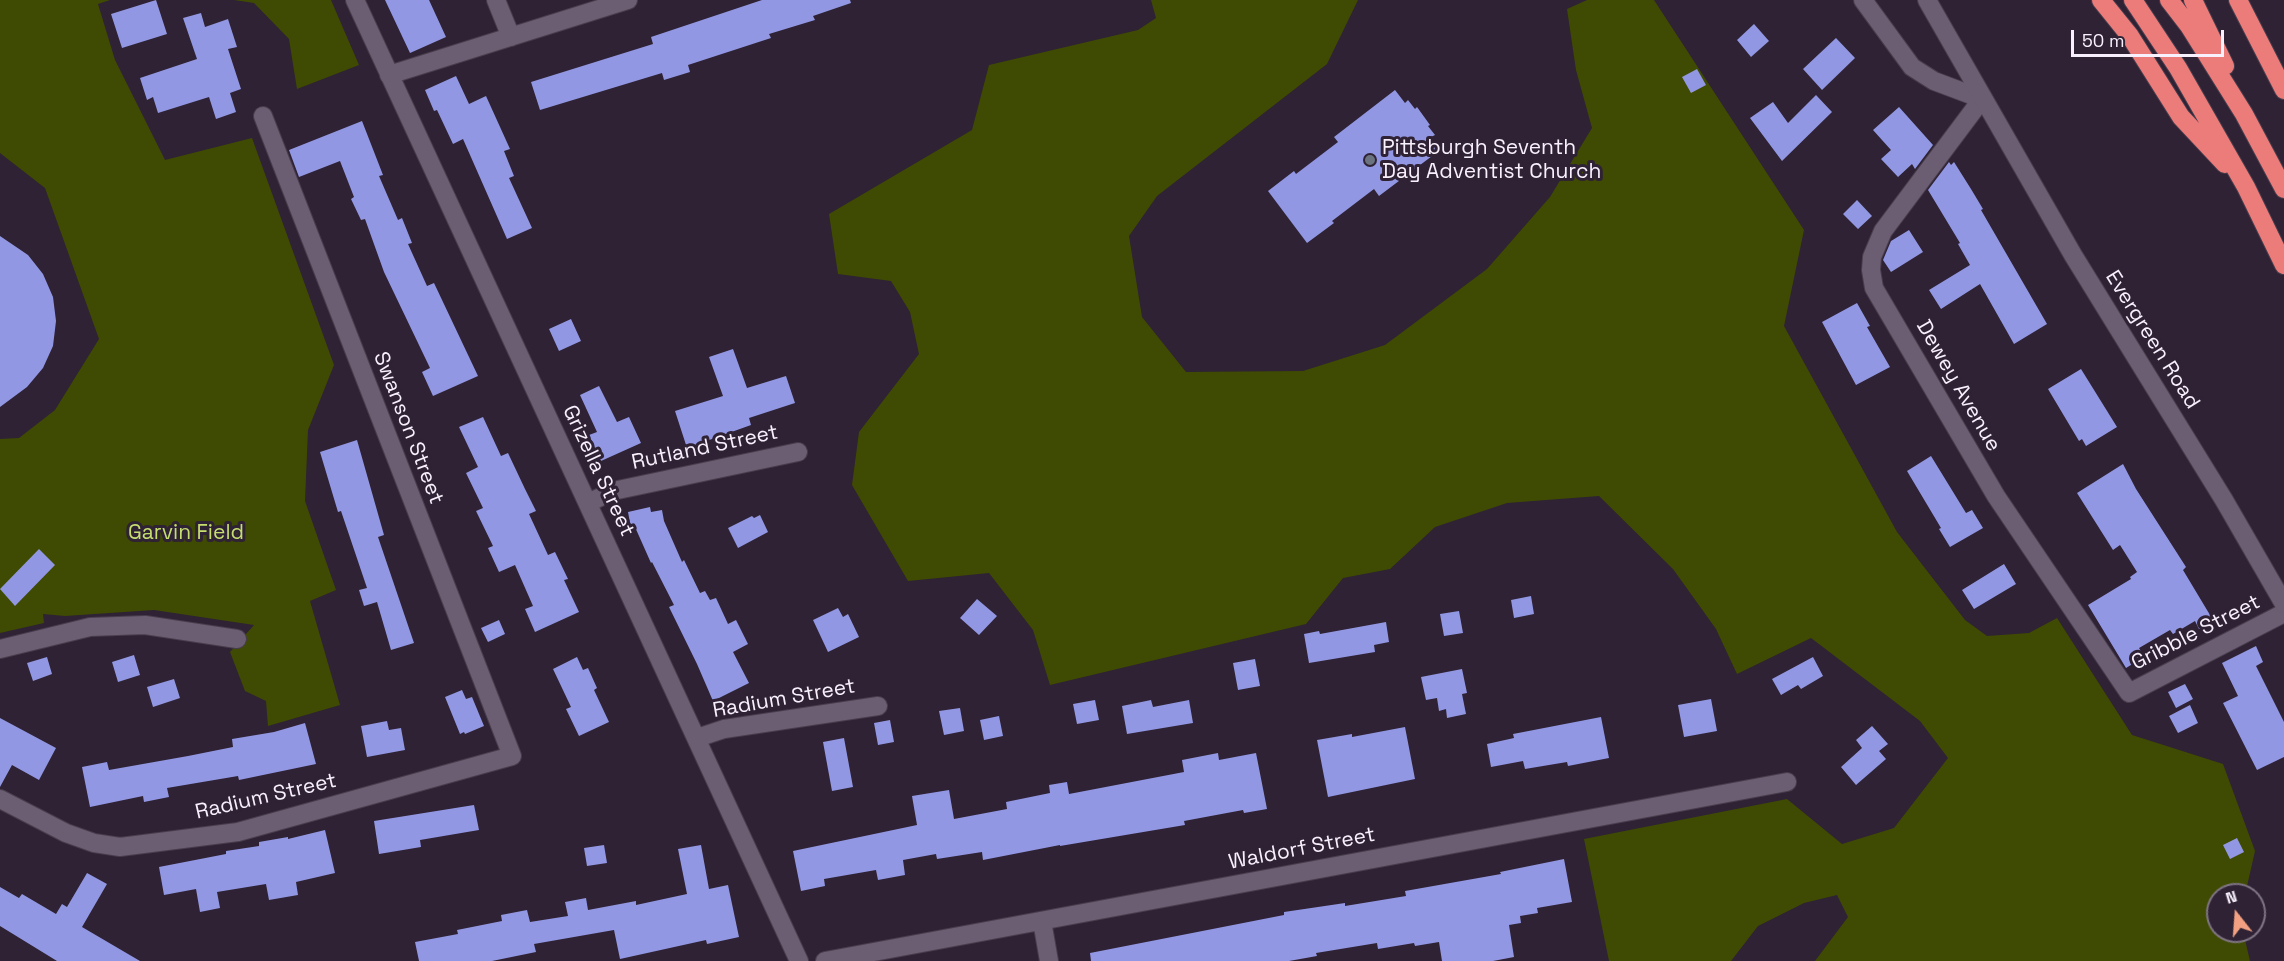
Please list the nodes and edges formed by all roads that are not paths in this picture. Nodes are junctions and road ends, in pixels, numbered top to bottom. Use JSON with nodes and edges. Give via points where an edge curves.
{"nodes":[{"id":1,"x":355,"y":0,"type":"edge"},
{"id":2,"x":496,"y":0,"type":"edge"},
{"id":3,"x":628,"y":0,"type":"edge"},
{"id":4,"x":1863,"y":0,"type":"edge"},
{"id":5,"x":1927,"y":0,"type":"edge"},
{"id":6,"x":2101,"y":0,"type":"edge"},
{"id":7,"x":2133,"y":0,"type":"edge"},
{"id":8,"x":2169,"y":0,"type":"edge"},
{"id":9,"x":2193,"y":0,"type":"edge"},
{"id":10,"x":2238,"y":0,"type":"edge"},
{"id":11,"x":511,"y":37,"type":"junction"},
{"id":12,"x":389,"y":75,"type":"junction"},
{"id":13,"x":2284,"y":90,"type":"edge"},
{"id":14,"x":1982,"y":99,"type":"junction"},
{"id":15,"x":262,"y":116,"type":"dead end"},
{"id":16,"x":2246,"y":187,"type":"junction"},
{"id":17,"x":2284,"y":188,"type":"edge"},
{"id":18,"x":2284,"y":265,"type":"edge"},
{"id":19,"x":798,"y":452,"type":"dead end"},
{"id":20,"x":588,"y":503,"type":"junction"},
{"id":21,"x":2284,"y":604,"type":"edge"},
{"id":22,"x":2284,"y":613,"type":"edge"},
{"id":23,"x":237,"y":639,"type":"dead end"},
{"id":24,"x":0,"y":649,"type":"edge"},
{"id":25,"x":2129,"y":693,"type":"joint"},
{"id":26,"x":878,"y":706,"type":"dead end"},
{"id":27,"x":697,"y":738,"type":"junction"},
{"id":28,"x":512,"y":756,"type":"joint"},
{"id":29,"x":1787,"y":782,"type":"dead end"},
{"id":30,"x":0,"y":799,"type":"edge"},
{"id":31,"x":1042,"y":921,"type":"junction"},
{"id":32,"x":799,"y":961,"type":"edge"},
{"id":33,"x":825,"y":961,"type":"edge"},
{"id":34,"x":1049,"y":961,"type":"edge"}],
"edges":[{"from":1,"to":12,"type":"street","name":"Grizella Street"},
{"from":2,"to":11,"type":"street"},
{"from":3,"to":11,"type":"street"},
{"from":4,"to":14,"type":"street","via":[[1912,67],[1934,81]]},
{"from":5,"to":14,"type":"street","name":"Evergreen Road"},
{"from":6,"to":16,"type":"highway","via":[[2130,36],[2181,117]]},
{"from":7,"to":16,"type":"highway","via":[[2178,68]]},
{"from":8,"to":17,"type":"highway","via":[[2244,114]]},
{"from":9,"to":17,"type":"highway"},
{"from":10,"to":13,"type":"highway"},
{"from":11,"to":12,"type":"street"},
{"from":12,"to":20,"type":"street","name":"Grizella Street"},
{"from":14,"to":21,"type":"street","name":"Evergreen Road"},
{"from":14,"to":25,"type":"street","name":"Dewey Avenue","via":[[1883,231],[1872,257],[1874,288],[1996,496]]},
{"from":15,"to":28,"type":"street","name":"Swanson Street"},
{"from":16,"to":18,"type":"highway"},
{"from":19,"to":20,"type":"street","name":"Rutland Street","via":[[613,491]]},
{"from":20,"to":27,"type":"street","name":"Grizella Street"},
{"from":22,"to":25,"type":"street","name":"Gribble Street"},
{"from":23,"to":24,"type":"street","via":[[145,625],[90,627]]},
{"from":26,"to":27,"type":"street","name":"Radium Street","via":[[724,729]]},
{"from":27,"to":32,"type":"street","name":"Grizella Street"},
{"from":28,"to":30,"type":"street","name":"Radium Street","via":[[238,832],[120,847],[66,833]]},
{"from":29,"to":31,"type":"street","name":"Waldorf Street"},
{"from":31,"to":33,"type":"street","name":"Waldorf Street"},
{"from":31,"to":34,"type":"street"}]}
